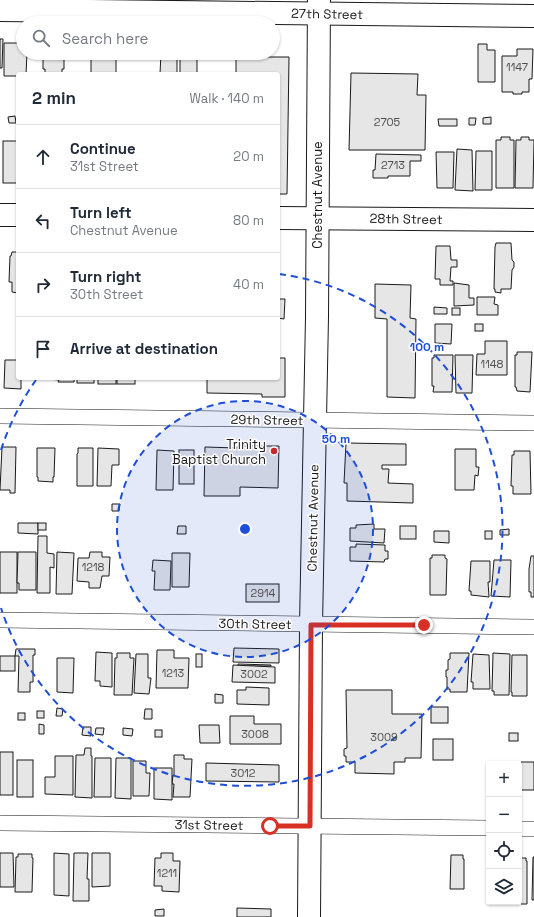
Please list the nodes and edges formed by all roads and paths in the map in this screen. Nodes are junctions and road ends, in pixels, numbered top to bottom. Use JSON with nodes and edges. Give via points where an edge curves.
{"nodes":[{"id":1,"x":319,"y":7,"type":"edge"},
{"id":2,"x":0,"y":10,"type":"edge"},
{"id":3,"x":534,"y":16,"type":"edge"},
{"id":4,"x":0,"y":215,"type":"edge"},
{"id":5,"x":16,"y":215,"type":"edge"},
{"id":6,"x":280,"y":218,"type":"edge"},
{"id":7,"x":317,"y":218,"type":"junction"},
{"id":8,"x":534,"y":220,"type":"edge"},
{"id":9,"x":0,"y":416,"type":"edge"},
{"id":10,"x":314,"y":421,"type":"junction"},
{"id":11,"x":534,"y":423,"type":"edge"},
{"id":12,"x":0,"y":620,"type":"edge"},
{"id":13,"x":311,"y":625,"type":"junction"},
{"id":14,"x":534,"y":627,"type":"edge"},
{"id":15,"x":0,"y":822,"type":"edge"},
{"id":16,"x":310,"y":826,"type":"junction"},
{"id":17,"x":486,"y":828,"type":"edge"},
{"id":18,"x":522,"y":829,"type":"edge"},
{"id":19,"x":534,"y":829,"type":"edge"},
{"id":20,"x":309,"y":917,"type":"edge"}],
"edges":[{"from":1,"to":2,"type":"main road","name":"27th Street"},
{"from":1,"to":3,"type":"main road","name":"27th Street"},
{"from":1,"to":7,"type":"main road","name":"Chestnut Avenue"},
{"from":4,"to":5,"type":"main road"},
{"from":6,"to":7,"type":"main road","name":"28th Street"},
{"from":7,"to":8,"type":"main road","name":"28th Street"},
{"from":7,"to":10,"type":"main road","name":"Chestnut Avenue"},
{"from":9,"to":10,"type":"street","name":"29th Street"},
{"from":10,"to":11,"type":"street","name":"29th Street"},
{"from":10,"to":13,"type":"main road","name":"Chestnut Avenue"},
{"from":12,"to":13,"type":"street","name":"30th Street"},
{"from":13,"to":14,"type":"street","name":"30th Street"},
{"from":13,"to":16,"type":"main road","name":"Chestnut Avenue"},
{"from":15,"to":16,"type":"street","name":"31st Street"},
{"from":16,"to":17,"type":"street","name":"31st Street"},
{"from":16,"to":20,"type":"main road","name":"Chestnut Avenue"},
{"from":18,"to":19,"type":"street"}]}
